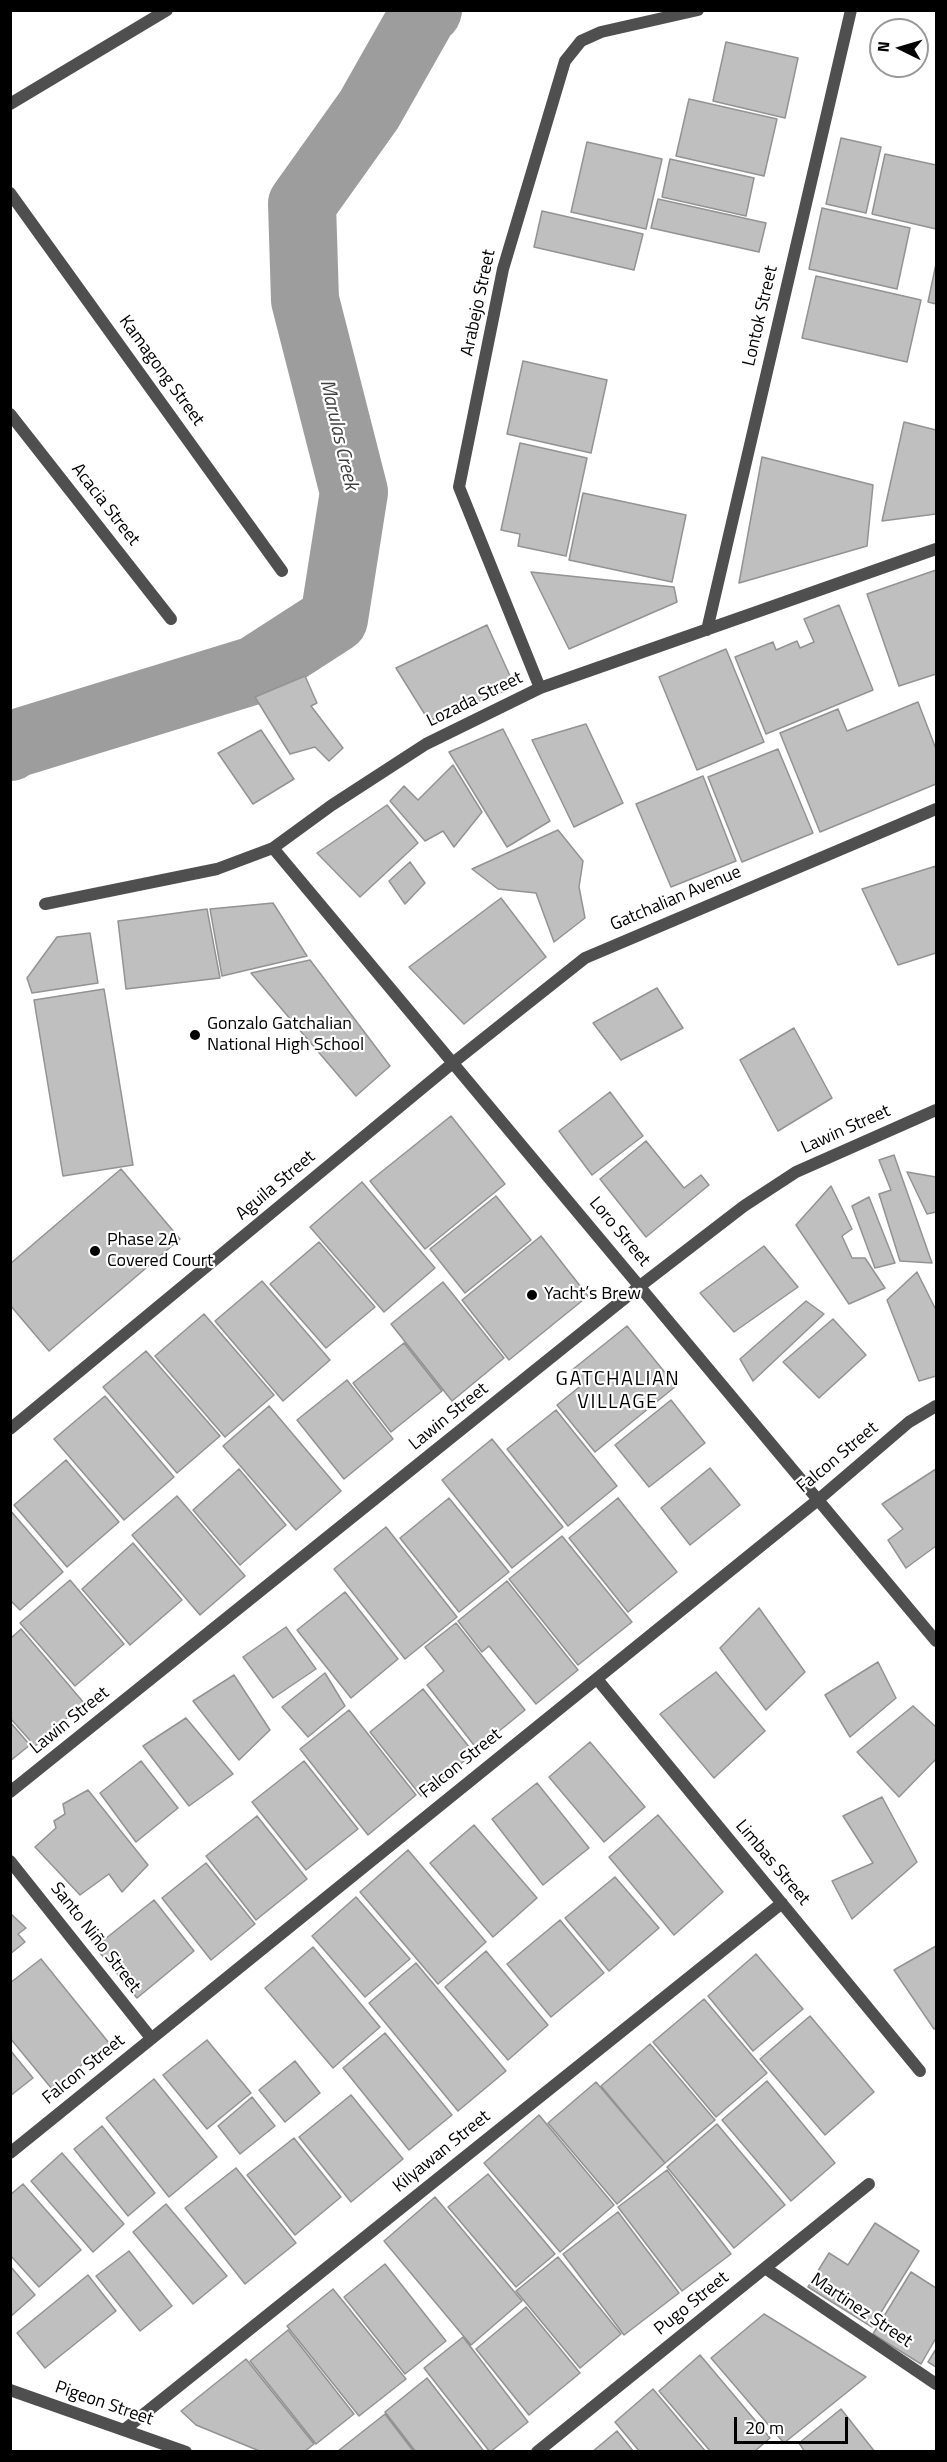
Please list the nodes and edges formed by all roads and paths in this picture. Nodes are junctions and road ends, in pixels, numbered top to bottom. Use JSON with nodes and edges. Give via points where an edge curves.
{"nodes":[{"id":1,"x":167,"y":10,"type":"edge"},
{"id":2,"x":698,"y":10,"type":"edge"},
{"id":3,"x":851,"y":10,"type":"edge"},
{"id":4,"x":10,"y":104,"type":"edge"},
{"id":5,"x":10,"y":193,"type":"edge"},
{"id":6,"x":10,"y":414,"type":"edge"},
{"id":7,"x":936,"y":549,"type":"edge"},
{"id":8,"x":282,"y":571,"type":"dead end"},
{"id":9,"x":171,"y":619,"type":"dead end"},
{"id":10,"x":707,"y":630,"type":"junction"},
{"id":11,"x":540,"y":688,"type":"junction"},
{"id":12,"x":936,"y":809,"type":"edge"},
{"id":13,"x":273,"y":848,"type":"junction"},
{"id":14,"x":45,"y":903,"type":"dead end"},
{"id":15,"x":454,"y":1062,"type":"junction"},
{"id":16,"x":936,"y":1110,"type":"edge"},
{"id":17,"x":640,"y":1286,"type":"junction"},
{"id":18,"x":936,"y":1406,"type":"edge"},
{"id":19,"x":10,"y":1429,"type":"edge"},
{"id":20,"x":819,"y":1499,"type":"junction"},
{"id":21,"x":936,"y":1641,"type":"edge"},
{"id":22,"x":597,"y":1679,"type":"junction"},
{"id":23,"x":10,"y":1792,"type":"edge"},
{"id":24,"x":10,"y":1861,"type":"edge"},
{"id":25,"x":782,"y":1903,"type":"junction"},
{"id":26,"x":151,"y":2038,"type":"junction"},
{"id":27,"x":920,"y":2071,"type":"dead end"},
{"id":28,"x":10,"y":2153,"type":"edge"},
{"id":29,"x":869,"y":2184,"type":"dead end"},
{"id":30,"x":765,"y":2268,"type":"junction"},
{"id":31,"x":936,"y":2384,"type":"edge"},
{"id":32,"x":10,"y":2390,"type":"edge"},
{"id":33,"x":124,"y":2430,"type":"junction"},
{"id":34,"x":186,"y":2451,"type":"edge"},
{"id":35,"x":537,"y":2451,"type":"edge"}],
"edges":[{"from":1,"to":4,"type":"street"},
{"from":2,"to":11,"type":"street","name":"Arabejo Street","via":[[601,32],[581,41],[565,61],[503,269],[459,487]]},
{"from":3,"to":10,"type":"street","name":"Lontok Street"},
{"from":5,"to":8,"type":"street","name":"Kamagong Street"},
{"from":6,"to":9,"type":"street","name":"Acacia Street"},
{"from":7,"to":10,"type":"street","name":"Lozada Street"},
{"from":10,"to":11,"type":"street","name":"Lozada Street"},
{"from":11,"to":13,"type":"street","name":"Lozada Street","via":[[426,744]]},
{"from":12,"to":15,"type":"street","name":"Gatchalian Avenue","via":[[585,957]]},
{"from":13,"to":14,"type":"street","name":"Lozada Street","via":[[217,869]]},
{"from":13,"to":15,"type":"street","name":"Loro Street"},
{"from":15,"to":17,"type":"street","name":"Loro Street"},
{"from":15,"to":19,"type":"street","name":"Aguila Street"},
{"from":16,"to":17,"type":"street","name":"Lawin Street","via":[[796,1172],[744,1206]]},
{"from":17,"to":20,"type":"street","name":"Loro Street"},
{"from":17,"to":23,"type":"street","name":"Lawin Street"},
{"from":18,"to":20,"type":"street","name":"Falcon Street","via":[[909,1422]]},
{"from":20,"to":21,"type":"street","name":"Loro Street"},
{"from":20,"to":22,"type":"street","name":"Falcon Street"},
{"from":22,"to":25,"type":"street","name":"Limbas Street"},
{"from":22,"to":26,"type":"street","name":"Falcon Street"},
{"from":24,"to":26,"type":"street","name":"Santo Niño Street"},
{"from":25,"to":27,"type":"street","name":"Limbas Street"},
{"from":25,"to":33,"type":"street","name":"Kilyawan Street"},
{"from":26,"to":28,"type":"street","name":"Falcon Street"},
{"from":29,"to":30,"type":"street","name":"Pugo Street"},
{"from":30,"to":31,"type":"street","name":"Martinez Street"},
{"from":30,"to":35,"type":"street","name":"Pugo Street"},
{"from":32,"to":33,"type":"street","name":"Pigeon Street"},
{"from":33,"to":34,"type":"street","name":"Pigeon Street"}]}
